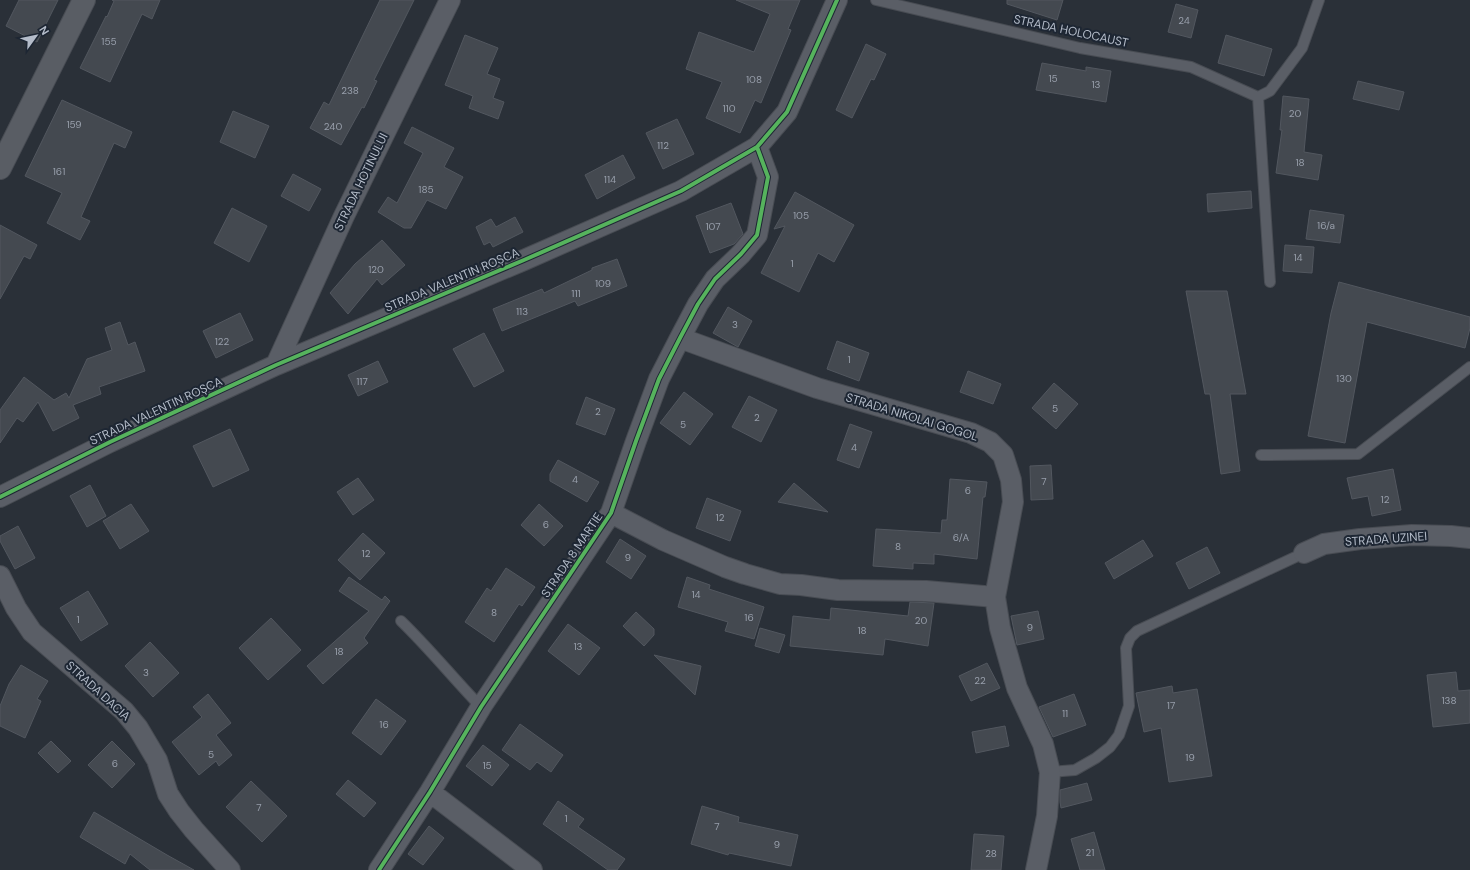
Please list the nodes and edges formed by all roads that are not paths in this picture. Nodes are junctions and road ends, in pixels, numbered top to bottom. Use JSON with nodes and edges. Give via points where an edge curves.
{"nodes":[{"id":1,"x":84,"y":0,"type":"edge"},
{"id":2,"x":450,"y":0,"type":"edge"},
{"id":3,"x":837,"y":0,"type":"edge"},
{"id":4,"x":876,"y":0,"type":"edge"},
{"id":5,"x":1319,"y":0,"type":"edge"},
{"id":6,"x":1258,"y":97,"type":"junction"},
{"id":7,"x":757,"y":148,"type":"junction"},
{"id":8,"x":0,"y":168,"type":"edge"},
{"id":9,"x":1270,"y":282,"type":"dead end"},
{"id":10,"x":680,"y":338,"type":"junction"},
{"id":11,"x":276,"y":365,"type":"junction"},
{"id":12,"x":1470,"y":367,"type":"edge"},
{"id":13,"x":1261,"y":455,"type":"dead end"},
{"id":14,"x":0,"y":497,"type":"edge"},
{"id":15,"x":611,"y":513,"type":"junction"},
{"id":16,"x":1470,"y":538,"type":"edge"},
{"id":17,"x":1304,"y":553,"type":"joint"},
{"id":18,"x":0,"y":576,"type":"edge"},
{"id":19,"x":995,"y":596,"type":"junction"},
{"id":20,"x":401,"y":621,"type":"dead end"},
{"id":21,"x":482,"y":706,"type":"junction"},
{"id":22,"x":1050,"y":772,"type":"junction"},
{"id":23,"x":430,"y":792,"type":"junction"},
{"id":24,"x":230,"y":870,"type":"edge"},
{"id":25,"x":379,"y":870,"type":"edge"},
{"id":26,"x":532,"y":870,"type":"edge"},
{"id":27,"x":1036,"y":870,"type":"edge"}],
"edges":[{"from":1,"to":8,"type":"main road"},
{"from":2,"to":11,"type":"street","name":"STRADA HOTINULUI","via":[[344,216]]},
{"from":3,"to":7,"type":"street","name":"STRADA VALENTIN ROȘCA","via":[[787,112]]},
{"from":4,"to":6,"type":"lane","name":"STRADA HOLOCAUST","via":[[1080,48],[1191,67]]},
{"from":5,"to":6,"type":"lane","via":[[1302,48],[1270,91]]},
{"from":6,"to":9,"type":"lane"},
{"from":7,"to":10,"type":"street","name":"STRADA 8 MARTIE","via":[[768,176],[757,235],[715,279]]},
{"from":7,"to":11,"type":"street","name":"STRADA VALENTIN ROȘCA","via":[[681,191]]},
{"from":10,"to":15,"type":"street","name":"STRADA 8 MARTIE","via":[[656,386]]},
{"from":10,"to":19,"type":"street","name":"STRADA NIKOLAI GOGOL","via":[[817,388],[971,433],[990,442],[1003,455],[1011,480],[1013,502]]},
{"from":11,"to":14,"type":"street","name":"STRADA VALENTIN ROȘCA","via":[[110,442]]},
{"from":12,"to":13,"type":"lane","via":[[1358,454]]},
{"from":15,"to":19,"type":"street","via":[[663,540],[725,567],[780,584],[838,590],[926,591]]},
{"from":15,"to":21,"type":"street","name":"STRADA 8 MARTIE"},
{"from":16,"to":17,"type":"street","name":"STRADA UZINEI","via":[[1412,535],[1360,539],[1324,544]]},
{"from":17,"to":22,"type":"lane","via":[[1137,631],[1130,638],[1126,648],[1129,706],[1119,735],[1110,747],[1075,770]]},
{"from":18,"to":24,"type":"street","name":"STRADA DACIA","via":[[32,632],[124,711],[138,728],[157,760],[168,794],[194,830]]},
{"from":19,"to":22,"type":"street","name":"STRADA NIKOLAI GOGOL","via":[[1000,628],[1017,688],[1043,744]]},
{"from":20,"to":21,"type":"lane"},
{"from":21,"to":23,"type":"street","name":"STRADA 8 MARTIE"},
{"from":22,"to":27,"type":"street","name":"STRADA NIKOLAI GOGOL","via":[[1047,816]]},
{"from":23,"to":25,"type":"street","name":"STRADA 8 MARTIE"},
{"from":23,"to":26,"type":"street"}]}
